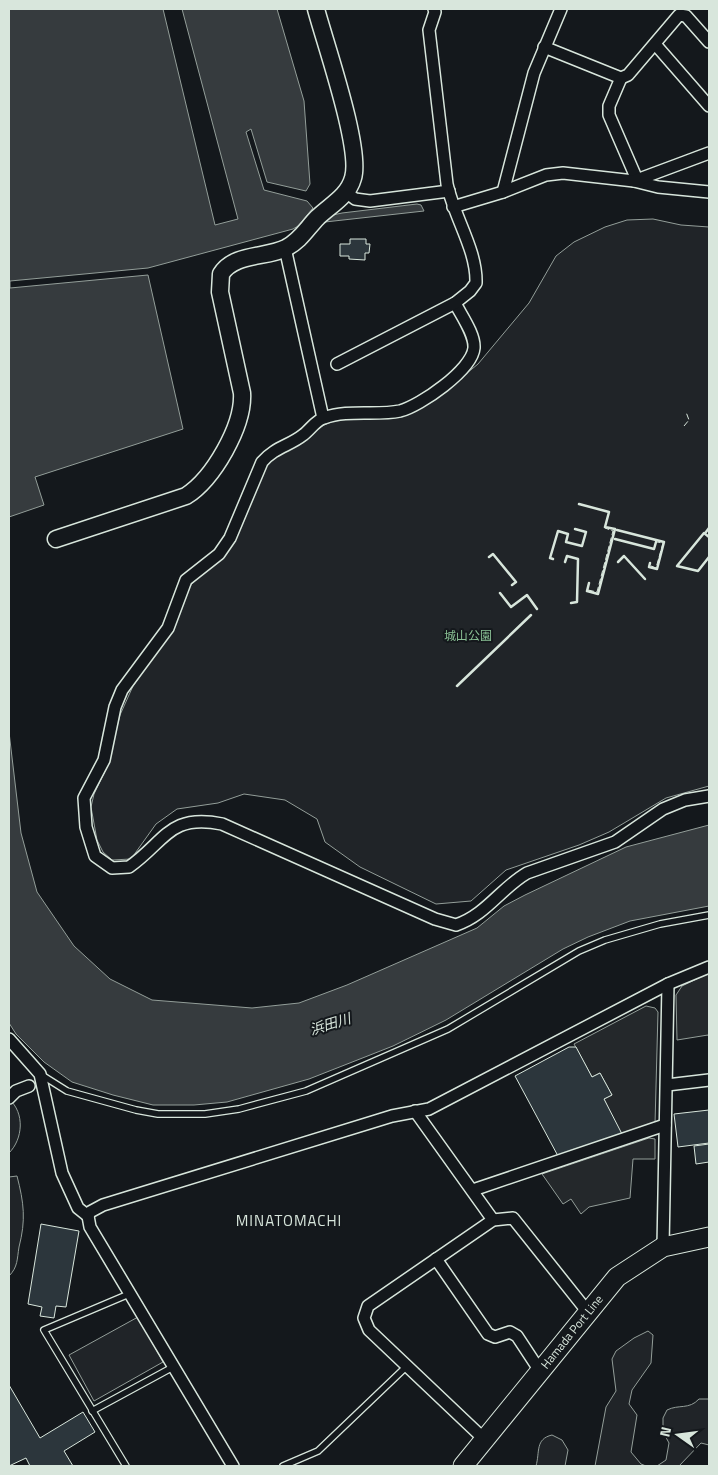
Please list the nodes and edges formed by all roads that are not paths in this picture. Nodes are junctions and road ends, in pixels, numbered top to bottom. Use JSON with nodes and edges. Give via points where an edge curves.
{"nodes":[{"id":1,"x":316,"y":9,"type":"edge"},
{"id":2,"x":561,"y":9,"type":"edge"},
{"id":3,"x":437,"y":10,"type":"edge"},
{"id":4,"x":709,"y":42,"type":"edge"},
{"id":5,"x":655,"y":44,"type":"junction"},
{"id":6,"x":544,"y":47,"type":"junction"},
{"id":7,"x":621,"y":78,"type":"junction"},
{"id":8,"x":708,"y":100,"type":"edge"},
{"id":9,"x":709,"y":153,"type":"edge"},
{"id":10,"x":634,"y":181,"type":"junction"},
{"id":11,"x":449,"y":191,"type":"junction"},
{"id":12,"x":346,"y":192,"type":"junction"},
{"id":13,"x":503,"y":192,"type":"junction"},
{"id":14,"x":709,"y":192,"type":"edge"},
{"id":15,"x":453,"y":207,"type":"junction"},
{"id":16,"x":285,"y":248,"type":"junction"},
{"id":17,"x":455,"y":303,"type":"junction"},
{"id":18,"x":337,"y":364,"type":"dead end"},
{"id":19,"x":323,"y":418,"type":"junction"},
{"id":20,"x":56,"y":539,"type":"dead end"},
{"id":21,"x":709,"y":796,"type":"edge"},
{"id":22,"x":709,"y":915,"type":"edge"},
{"id":23,"x":709,"y":966,"type":"edge"},
{"id":24,"x":668,"y":984,"type":"junction"},
{"id":25,"x":9,"y":1039,"type":"edge"},
{"id":26,"x":40,"y":1074,"type":"junction"},
{"id":27,"x":709,"y":1080,"type":"edge"},
{"id":28,"x":666,"y":1085,"type":"junction"},
{"id":29,"x":29,"y":1086,"type":"dead end"},
{"id":30,"x":9,"y":1098,"type":"edge"},
{"id":31,"x":415,"y":1111,"type":"junction"},
{"id":32,"x":666,"y":1125,"type":"junction"},
{"id":33,"x":473,"y":1190,"type":"junction"},
{"id":34,"x":88,"y":1216,"type":"junction"},
{"id":35,"x":493,"y":1220,"type":"junction"},
{"id":36,"x":709,"y":1237,"type":"edge"},
{"id":37,"x":663,"y":1247,"type":"junction"},
{"id":38,"x":436,"y":1259,"type":"junction"},
{"id":39,"x":129,"y":1294,"type":"junction"},
{"id":40,"x":587,"y":1311,"type":"junction"},
{"id":41,"x":173,"y":1366,"type":"junction"},
{"id":42,"x":406,"y":1367,"type":"junction"},
{"id":43,"x":540,"y":1371,"type":"junction"},
{"id":44,"x":92,"y":1411,"type":"junction"},
{"id":45,"x":484,"y":1439,"type":"junction"},
{"id":46,"x":126,"y":1466,"type":"edge"},
{"id":47,"x":232,"y":1466,"type":"edge"},
{"id":48,"x":283,"y":1466,"type":"edge"},
{"id":49,"x":463,"y":1466,"type":"edge"}],
"edges":[{"from":1,"to":12,"type":"street","via":[[354,146],[355,170]]},
{"from":2,"to":6,"type":"street"},
{"from":3,"to":11,"type":"street","via":[[429,30]]},
{"from":4,"to":5,"type":"street","via":[[686,16],[681,15],[675,17]]},
{"from":5,"to":7,"type":"street","via":[[628,75]]},
{"from":5,"to":8,"type":"street"},
{"from":6,"to":7,"type":"street"},
{"from":6,"to":13,"type":"street","via":[[534,73]]},
{"from":7,"to":10,"type":"street","via":[[609,106],[609,115],[635,174]]},
{"from":9,"to":10,"type":"street"},
{"from":10,"to":13,"type":"street","via":[[563,173],[546,175]]},
{"from":10,"to":14,"type":"street"},
{"from":11,"to":12,"type":"street","via":[[370,201],[356,199]]},
{"from":11,"to":15,"type":"street"},
{"from":12,"to":16,"type":"street","via":[[316,219],[302,237]]},
{"from":13,"to":15,"type":"street"},
{"from":15,"to":17,"type":"street","via":[[477,273],[476,283]]},
{"from":16,"to":19,"type":"street"},
{"from":16,"to":20,"type":"street","via":[[238,260],[224,268],[221,274],[220,292],[243,404],[237,425],[202,484],[186,496]]},
{"from":17,"to":18,"type":"street"},
{"from":17,"to":19,"type":"street","via":[[474,347],[467,363],[456,374],[434,393],[404,410]]},
{"from":19,"to":21,"type":"street","via":[[303,436],[271,452],[262,462],[230,538],[219,554],[186,580],[168,628],[122,690],[115,707],[104,760],[84,798],[86,828],[95,856],[112,868],[129,867],[164,834],[178,826],[208,821],[222,824],[434,919],[456,925],[478,914],[526,873],[614,842],[674,804]]},
{"from":22,"to":26,"type":"lane","via":[[643,928],[599,942],[448,1029],[306,1091],[239,1109],[205,1114],[158,1114],[67,1091]]},
{"from":23,"to":24,"type":"street"},
{"from":24,"to":28,"type":"street"},
{"from":24,"to":31,"type":"street","via":[[429,1109]]},
{"from":25,"to":26,"type":"street"},
{"from":26,"to":34,"type":"street","via":[[62,1173],[78,1208]]},
{"from":27,"to":28,"type":"street"},
{"from":28,"to":32,"type":"street"},
{"from":29,"to":30,"type":"street"},
{"from":31,"to":33,"type":"street"},
{"from":31,"to":34,"type":"street","via":[[173,1182],[103,1205]]},
{"from":32,"to":33,"type":"street"},
{"from":32,"to":37,"type":"street"},
{"from":33,"to":35,"type":"street"},
{"from":34,"to":39,"type":"street","via":[[90,1227]]},
{"from":35,"to":38,"type":"street"},
{"from":35,"to":40,"type":"street","via":[[516,1219]]},
{"from":36,"to":37,"type":"main road","name":"Hamada Port Line"},
{"from":37,"to":40,"type":"main road","name":"Hamada Port Line","via":[[622,1273]]},
{"from":38,"to":42,"type":"street","via":[[368,1306],[366,1312],[366,1326]]},
{"from":38,"to":43,"type":"street","via":[[488,1334],[495,1337],[510,1332],[517,1336]]},
{"from":39,"to":41,"type":"street"},
{"from":39,"to":44,"type":"lane","via":[[44,1330]]},
{"from":40,"to":43,"type":"main road","name":"Hamada Port Line"},
{"from":41,"to":44,"type":"lane"},
{"from":41,"to":47,"type":"street"},
{"from":42,"to":45,"type":"street"},
{"from":42,"to":48,"type":"lane","via":[[318,1451]]},
{"from":43,"to":45,"type":"main road","name":"Hamada Port Line"},
{"from":44,"to":46,"type":"lane"},
{"from":45,"to":49,"type":"main road","name":"Hamada Port Line"}]}
